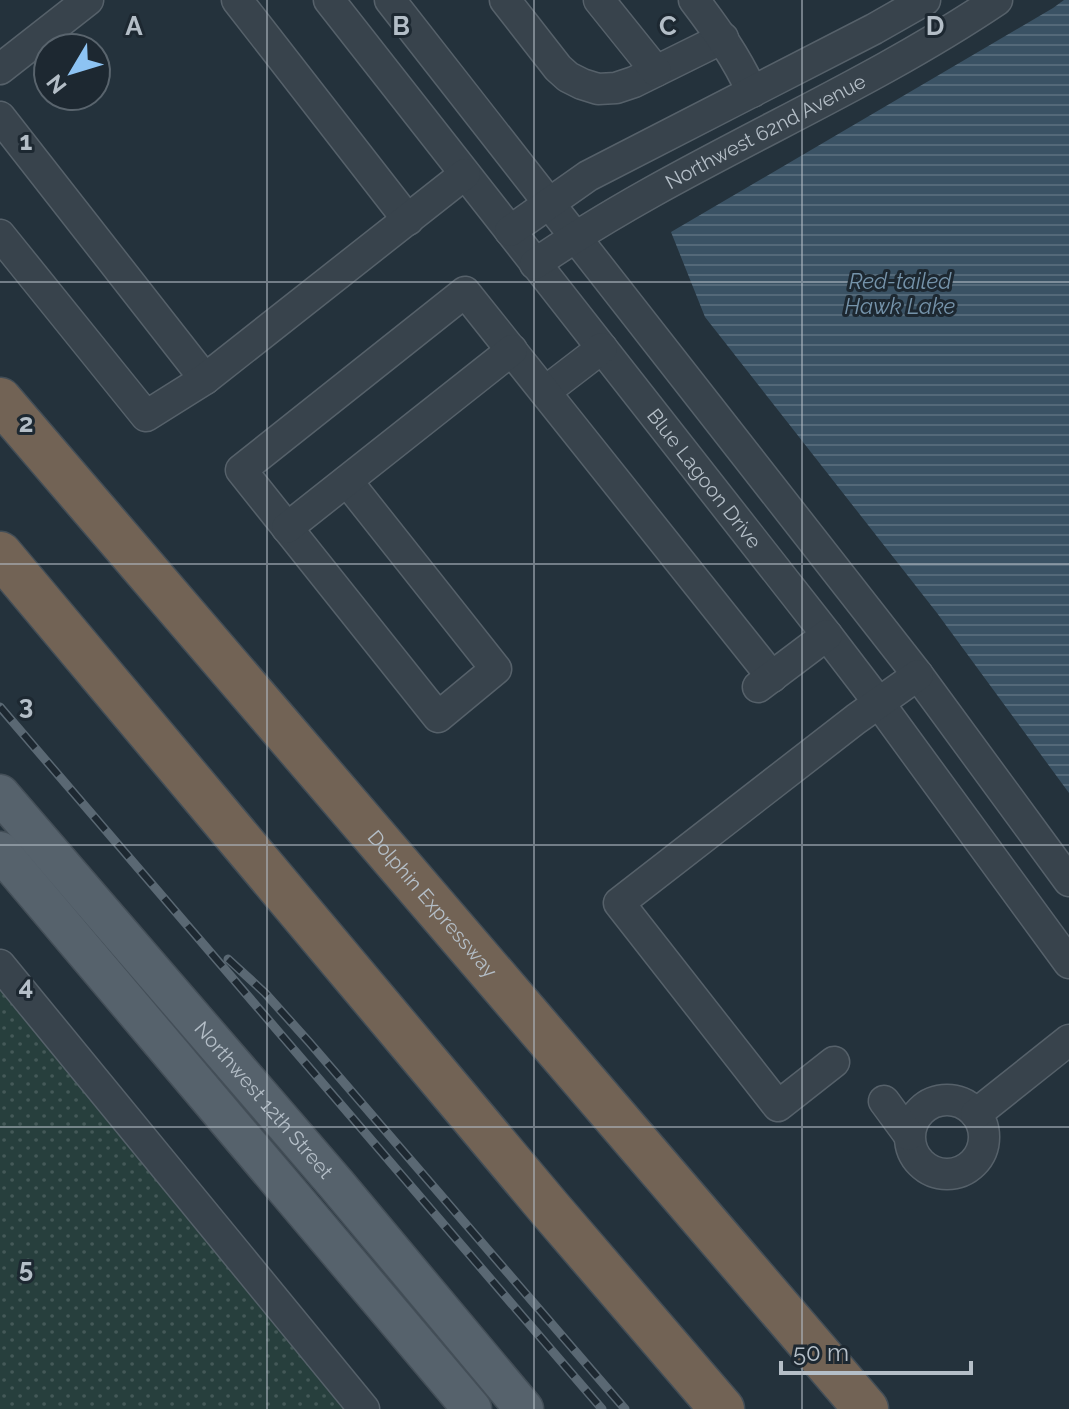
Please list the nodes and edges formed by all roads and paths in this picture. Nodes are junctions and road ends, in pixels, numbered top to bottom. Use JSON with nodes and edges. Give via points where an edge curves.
{"nodes":[{"id":1,"x":88,"y":0,"type":"edge"},
{"id":2,"x":237,"y":0,"type":"edge"},
{"id":3,"x":370,"y":0,"type":"edge"},
{"id":4,"x":390,"y":0,"type":"edge"},
{"id":5,"x":505,"y":0,"type":"edge"},
{"id":6,"x":599,"y":0,"type":"edge"},
{"id":7,"x":694,"y":0,"type":"edge"},
{"id":8,"x":925,"y":0,"type":"edge"},
{"id":9,"x":997,"y":0,"type":"edge"},
{"id":10,"x":337,"y":10,"type":"edge"},
{"id":11,"x":723,"y":38,"type":"junction"},
{"id":12,"x":0,"y":69,"type":"edge"},
{"id":13,"x":656,"y":71,"type":"junction"},
{"id":14,"x":752,"y":92,"type":"junction"},
{"id":15,"x":0,"y":117,"type":"edge"},
{"id":16,"x":465,"y":174,"type":"junction"},
{"id":17,"x":549,"y":202,"type":"junction"},
{"id":18,"x":408,"y":220,"type":"junction"},
{"id":19,"x":510,"y":231,"type":"junction"},
{"id":20,"x":0,"y":235,"type":"edge"},
{"id":21,"x":576,"y":236,"type":"junction"},
{"id":22,"x":535,"y":264,"type":"junction"},
{"id":23,"x":602,"y":348,"type":"junction"},
{"id":24,"x":512,"y":350,"type":"junction"},
{"id":25,"x":205,"y":379,"type":"junction"},
{"id":26,"x":546,"y":391,"type":"junction"},
{"id":27,"x":0,"y":400,"type":"edge"},
{"id":28,"x":347,"y":481,"type":"junction"},
{"id":29,"x":287,"y":528,"type":"junction"},
{"id":30,"x":0,"y":554,"type":"edge"},
{"id":31,"x":827,"y":635,"type":"junction"},
{"id":32,"x":918,"y":675,"type":"junction"},
{"id":33,"x":879,"y":703,"type":"junction"},
{"id":34,"x":0,"y":794,"type":"edge"},
{"id":35,"x":0,"y":851,"type":"edge"},
{"id":36,"x":1069,"y":881,"type":"edge"},
{"id":37,"x":1069,"y":963,"type":"edge"},
{"id":38,"x":0,"y":965,"type":"edge"},
{"id":39,"x":1069,"y":1040,"type":"edge"},
{"id":40,"x":834,"y":1062,"type":"dead end"},
{"id":41,"x":884,"y":1101,"type":"dead end"},
{"id":42,"x":976,"y":1114,"type":"junction"},
{"id":43,"x":909,"y":1135,"type":"junction"},
{"id":44,"x":364,"y":1409,"type":"edge"},
{"id":45,"x":472,"y":1409,"type":"edge"},
{"id":46,"x":524,"y":1409,"type":"edge"},
{"id":47,"x":722,"y":1409,"type":"edge"},
{"id":48,"x":866,"y":1409,"type":"edge"}],
"edges":[{"from":1,"to":12,"type":"street"},
{"from":2,"to":18,"type":"street"},
{"from":3,"to":10,"type":"street"},
{"from":4,"to":17,"type":"street"},
{"from":5,"to":13,"type":"street","via":[[558,68],[582,84],[616,88]]},
{"from":6,"to":13,"type":"street"},
{"from":7,"to":11,"type":"street"},
{"from":8,"to":14,"type":"street","name":"Northwest 62nd Avenue"},
{"from":9,"to":21,"type":"street","name":"Northwest 62nd Avenue","via":[[918,50]]},
{"from":10,"to":16,"type":"street","name":"Blue Lagoon Drive"},
{"from":11,"to":13,"type":"street"},
{"from":11,"to":14,"type":"street"},
{"from":14,"to":17,"type":"street","name":"Northwest 62nd Avenue","via":[[588,176]]},
{"from":15,"to":25,"type":"street"},
{"from":16,"to":18,"type":"street"},
{"from":16,"to":19,"type":"street","name":"Blue Lagoon Drive"},
{"from":17,"to":19,"type":"street","name":"Northwest 62nd Avenue"},
{"from":17,"to":21,"type":"street"},
{"from":18,"to":25,"type":"street"},
{"from":19,"to":22,"type":"street","name":"Blue Lagoon Drive"},
{"from":20,"to":25,"type":"street","via":[[146,416]]},
{"from":21,"to":22,"type":"street","name":"Northwest 62nd Avenue"},
{"from":21,"to":32,"type":"street"},
{"from":22,"to":23,"type":"street","name":"Blue Lagoon Drive"},
{"from":23,"to":26,"type":"street"},
{"from":23,"to":31,"type":"street","name":"Blue Lagoon Drive"},
{"from":24,"to":26,"type":"street"},
{"from":24,"to":28,"type":"street"},
{"from":24,"to":29,"type":"street","via":[[465,292],[241,470]]},
{"from":26,"to":31,"type":"street","via":[[765,682]]},
{"from":27,"to":48,"type":"highway","name":"Dolphin Expressway"},
{"from":28,"to":29,"type":"street"},
{"from":28,"to":29,"type":"street","via":[[496,669],[438,717]]},
{"from":30,"to":47,"type":"highway"},
{"from":31,"to":33,"type":"street","name":"Blue Lagoon Drive"},
{"from":32,"to":33,"type":"street"},
{"from":32,"to":36,"type":"street"},
{"from":33,"to":37,"type":"street","name":"Blue Lagoon Drive"},
{"from":33,"to":40,"type":"street","via":[[619,903],[778,1106]]},
{"from":34,"to":46,"type":"main road","name":"Northwest 12th Street"},
{"from":35,"to":45,"type":"main road","name":"Northwest 12th Street"},
{"from":38,"to":44,"type":"street"},
{"from":39,"to":42,"type":"street"},
{"from":41,"to":43,"type":"street"},
{"from":42,"to":43,"type":"street","via":[[957,1102],[935,1102],[917,1115]]},
{"from":42,"to":43,"type":"street","via":[[984,1136],[982,1148],[977,1159],[958,1173],[946,1175],[924,1167]]}]}
